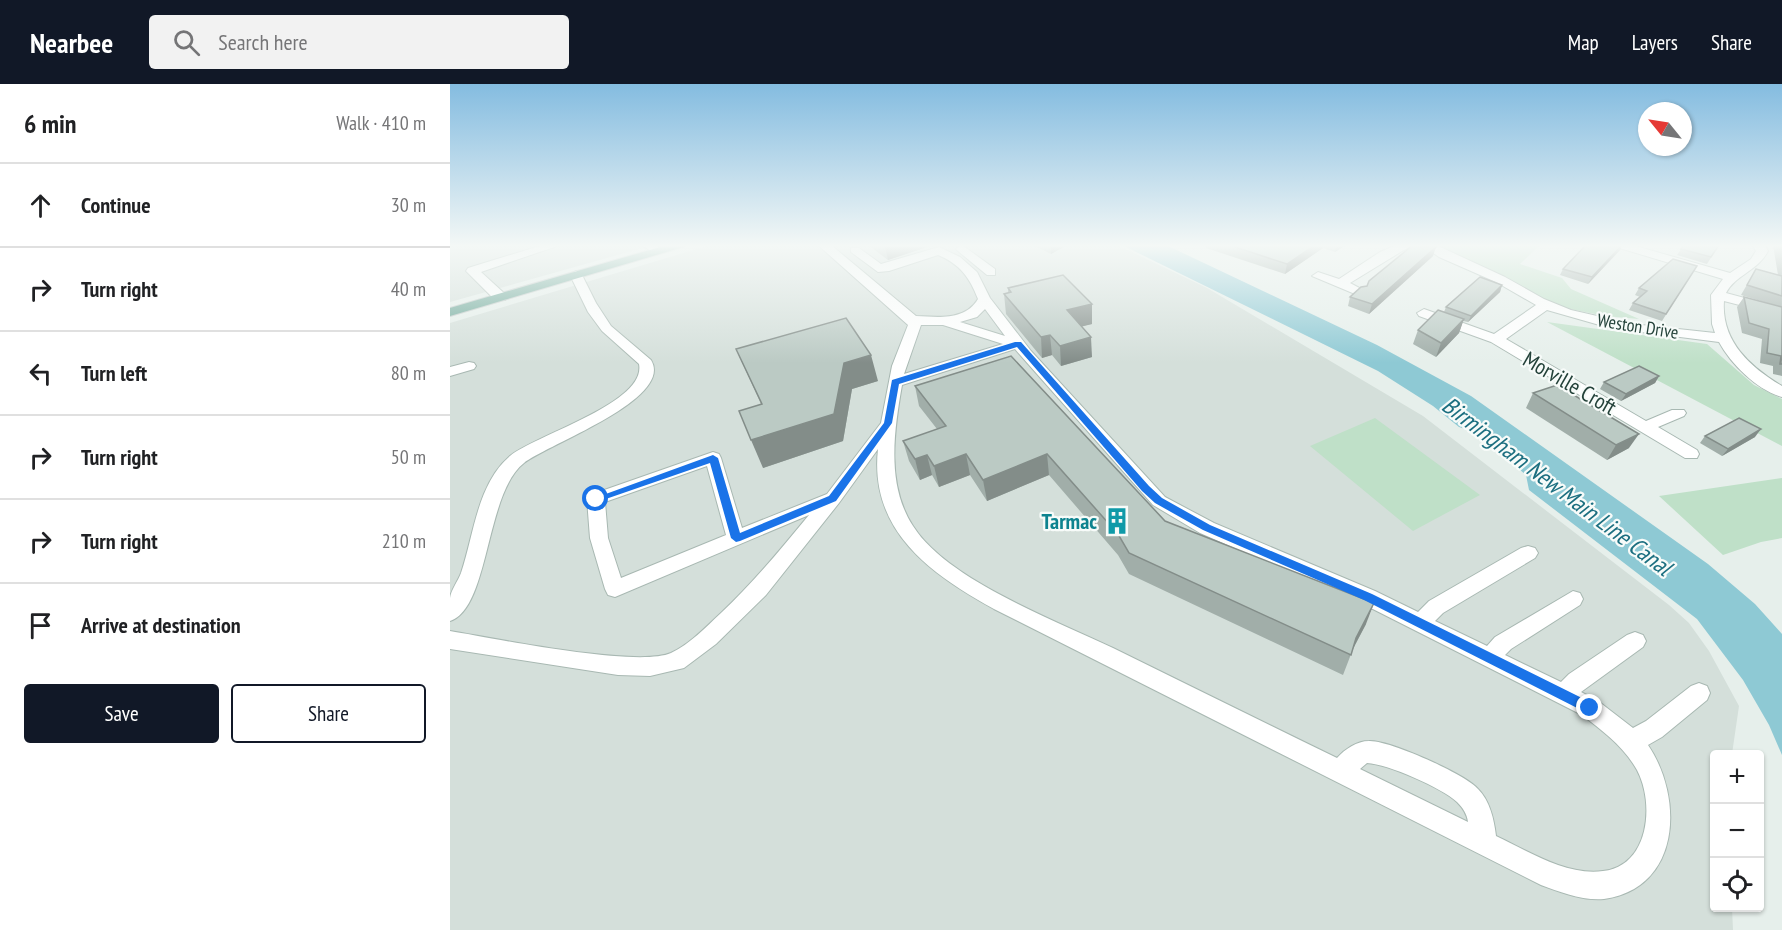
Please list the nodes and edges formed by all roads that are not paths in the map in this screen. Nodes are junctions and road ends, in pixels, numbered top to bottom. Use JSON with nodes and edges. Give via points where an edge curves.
{"nodes":[{"id":1,"x":487,"y":284,"type":"edge"},
{"id":2,"x":543,"y":284,"type":"edge"},
{"id":3,"x":581,"y":284,"type":"edge"},
{"id":4,"x":870,"y":284,"type":"edge"},
{"id":5,"x":979,"y":284,"type":"edge"},
{"id":6,"x":1341,"y":284,"type":"edge"},
{"id":7,"x":1510,"y":284,"type":"edge"},
{"id":8,"x":1726,"y":284,"type":"edge"},
{"id":9,"x":1359,"y":291,"type":"edge"},
{"id":10,"x":1717,"y":295,"type":"junction"},
{"id":11,"x":500,"y":297,"type":"junction"},
{"id":12,"x":984,"y":299,"type":"junction"},
{"id":13,"x":1545,"y":305,"type":"junction"},
{"id":14,"x":450,"y":312,"type":"edge"},
{"id":15,"x":1782,"y":312,"type":"edge"},
{"id":16,"x":1424,"y":313,"type":"dead end"},
{"id":17,"x":912,"y":321,"type":"junction"},
{"id":18,"x":945,"y":321,"type":"junction"},
{"id":19,"x":1721,"y":338,"type":"junction"},
{"id":20,"x":1496,"y":339,"type":"junction"},
{"id":21,"x":1018,"y":344,"type":"junction"},
{"id":22,"x":469,"y":366,"type":"dead end"},
{"id":23,"x":450,"y":372,"type":"edge"},
{"id":24,"x":895,"y":382,"type":"junction"},
{"id":25,"x":1782,"y":392,"type":"edge"},
{"id":26,"x":1678,"y":413,"type":"dead end"},
{"id":27,"x":888,"y":423,"type":"junction"},
{"id":28,"x":1645,"y":427,"type":"junction"},
{"id":29,"x":1691,"y":454,"type":"dead end"},
{"id":30,"x":833,"y":498,"type":"junction"},
{"id":31,"x":736,"y":538,"type":"junction"},
{"id":32,"x":1528,"y":553,"type":"dead end"},
{"id":33,"x":1573,"y":598,"type":"dead end"},
{"id":34,"x":450,"y":613,"type":"edge"},
{"id":35,"x":1419,"y":624,"type":"junction"},
{"id":36,"x":450,"y":640,"type":"edge"},
{"id":37,"x":1635,"y":641,"type":"dead end"},
{"id":38,"x":1489,"y":659,"type":"junction"},
{"id":39,"x":1699,"y":693,"type":"dead end"},
{"id":40,"x":1563,"y":695,"type":"junction"},
{"id":41,"x":1631,"y":742,"type":"junction"},
{"id":42,"x":1341,"y":773,"type":"junction"},
{"id":43,"x":1483,"y":843,"type":"junction"}],
"edges":[{"from":1,"to":11,"type":"street"},
{"from":2,"to":11,"type":"main road"},
{"from":3,"to":34,"type":"street","via":[[596,316],[646,362],[645,379],[622,403],[533,448],[511,464],[496,486],[469,583]]},
{"from":4,"to":17,"type":"street"},
{"from":5,"to":12,"type":"street"},
{"from":6,"to":9,"type":"street"},
{"from":7,"to":13,"type":"street","name":"Weston Drive"},
{"from":8,"to":10,"type":"street"},
{"from":10,"to":15,"type":"street"},
{"from":10,"to":19,"type":"street"},
{"from":11,"to":14,"type":"main road"},
{"from":12,"to":18,"type":"street","via":[[975,312]]},
{"from":12,"to":21,"type":"street"},
{"from":13,"to":19,"type":"street","name":"Weston Drive","via":[[1644,329]]},
{"from":13,"to":20,"type":"street","name":"Morville Croft"},
{"from":16,"to":20,"type":"street","name":"Morville Croft"},
{"from":17,"to":18,"type":"street"},
{"from":17,"to":24,"type":"street","via":[[915,325]]},
{"from":18,"to":21,"type":"street"},
{"from":19,"to":25,"type":"street","via":[[1742,364]]},
{"from":20,"to":28,"type":"street","name":"Morville Croft"},
{"from":21,"to":24,"type":"street"},
{"from":21,"to":35,"type":"street","via":[[1159,501],[1207,528],[1368,597]]},
{"from":22,"to":23,"type":"street"},
{"from":24,"to":27,"type":"street"},
{"from":26,"to":28,"type":"street"},
{"from":27,"to":30,"type":"street"},
{"from":27,"to":42,"type":"street","via":[[885,472],[892,506],[918,548],[939,566],[994,599]]},
{"from":28,"to":29,"type":"street","name":"Morville Croft"},
{"from":30,"to":31,"type":"street"},
{"from":30,"to":36,"type":"street","via":[[759,589],[709,638],[676,661],[650,667],[618,666]]},
{"from":31,"to":31,"type":"street","via":[[615,589],[598,538],[596,499],[713,458]]},
{"from":32,"to":35,"type":"street","via":[[1436,607]]},
{"from":33,"to":38,"type":"street","via":[[1503,643]]},
{"from":35,"to":38,"type":"street"},
{"from":37,"to":40,"type":"street"},
{"from":38,"to":40,"type":"street"},
{"from":39,"to":41,"type":"street"},
{"from":40,"to":41,"type":"street","via":[[1590,708]]},
{"from":41,"to":43,"type":"street","via":[[1650,771],[1659,800],[1659,823],[1643,866],[1625,879],[1605,885],[1571,883]]},
{"from":42,"to":43,"type":"street"},
{"from":42,"to":43,"type":"street","via":[[1353,758],[1365,752],[1382,752],[1462,791],[1482,816]]}]}
